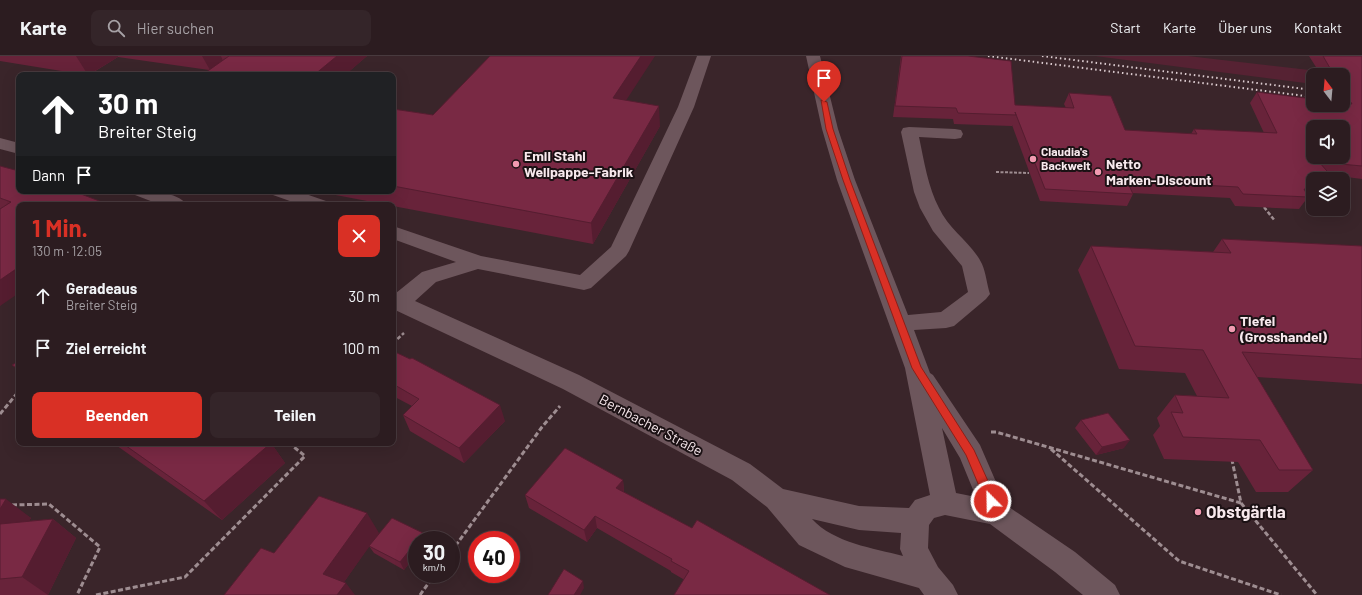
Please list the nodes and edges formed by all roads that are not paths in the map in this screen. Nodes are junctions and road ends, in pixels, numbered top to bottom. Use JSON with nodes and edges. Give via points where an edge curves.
{"nodes":[{"id":1,"x":704,"y":56,"type":"edge"},
{"id":2,"x":814,"y":58,"type":"edge"},
{"id":3,"x":955,"y":134,"type":"dead end"},
{"id":4,"x":0,"y":143,"type":"edge"},
{"id":5,"x":16,"y":148,"type":"edge"},
{"id":6,"x":149,"y":194,"type":"edge"},
{"id":7,"x":288,"y":194,"type":"edge"},
{"id":8,"x":170,"y":202,"type":"edge"},
{"id":9,"x":311,"y":202,"type":"edge"},
{"id":10,"x":396,"y":233,"type":"edge"},
{"id":11,"x":478,"y":262,"type":"junction"},
{"id":12,"x":396,"y":302,"type":"edge"},
{"id":13,"x":900,"y":323,"type":"junction"},
{"id":14,"x":917,"y":368,"type":"junction"},
{"id":15,"x":776,"y":499,"type":"junction"},
{"id":16,"x":946,"y":502,"type":"junction"},
{"id":17,"x":996,"y":513,"type":"junction"},
{"id":18,"x":915,"y":521,"type":"junction"},
{"id":19,"x":935,"y":586,"type":"edge"},
{"id":20,"x":1105,"y":595,"type":"edge"}],
"edges":[{"from":1,"to":11,"type":"street","via":[[686,107],[619,251],[584,284]]},
{"from":2,"to":13,"type":"street","via":[[837,151]]},
{"from":3,"to":13,"type":"street","via":[[909,132],[923,192],[936,206],[940,227],[972,265],[979,294],[946,320]]},
{"from":4,"to":5,"type":"street"},
{"from":6,"to":8,"type":"street"},
{"from":7,"to":9,"type":"street"},
{"from":10,"to":11,"type":"street"},
{"from":11,"to":12,"type":"street","via":[[429,277]]},
{"from":12,"to":15,"type":"street","name":"Bernbacher Straße","via":[[577,386],[741,472]]},
{"from":13,"to":14,"type":"street"},
{"from":14,"to":16,"type":"street"},
{"from":14,"to":17,"type":"street","via":[[971,453]]},
{"from":15,"to":18,"type":"street","name":"Bernbacher Straße","via":[[859,518]]},
{"from":15,"to":19,"type":"street","via":[[809,536],[845,554]]},
{"from":16,"to":17,"type":"street"},
{"from":16,"to":18,"type":"street","via":[[925,509]]},
{"from":17,"to":20,"type":"street","via":[[1065,562]]},
{"from":18,"to":19,"type":"street","via":[[914,549]]}]}
